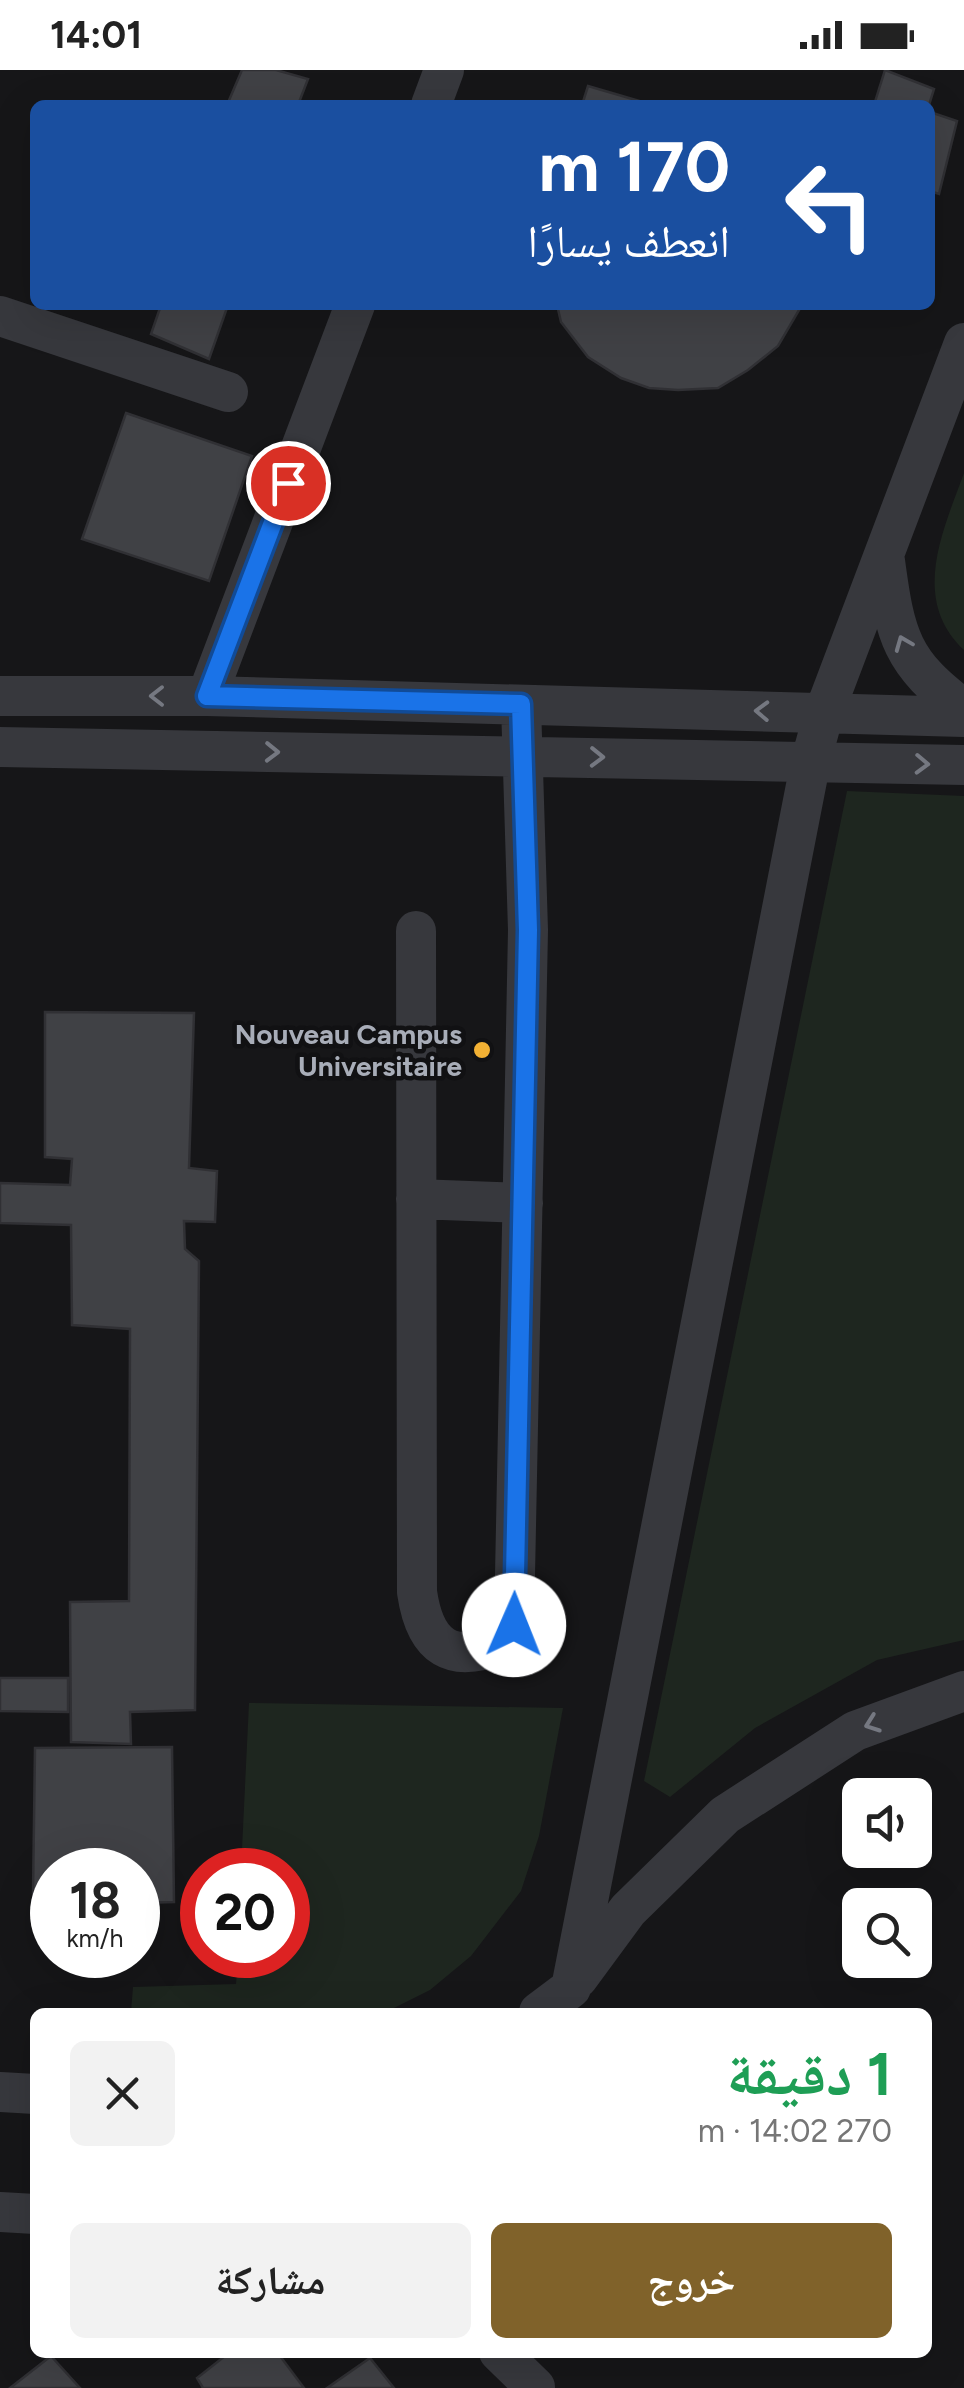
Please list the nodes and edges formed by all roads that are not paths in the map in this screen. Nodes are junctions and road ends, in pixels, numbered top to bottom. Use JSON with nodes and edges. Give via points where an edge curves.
{"nodes":[{"id":1,"x":444,"y":70,"type":"edge"},
{"id":2,"x":433,"y":100,"type":"edge"},
{"id":3,"x":354,"y":310,"type":"edge"},
{"id":4,"x":0,"y":316,"type":"edge"},
{"id":5,"x":964,"y":343,"type":"edge"},
{"id":6,"x":228,"y":392,"type":"dead end"},
{"id":7,"x":884,"y":554,"type":"junction"},
{"id":8,"x":0,"y":696,"type":"edge"},
{"id":9,"x":207,"y":696,"type":"junction"},
{"id":10,"x":521,"y":704,"type":"junction"},
{"id":11,"x":964,"y":709,"type":"edge"},
{"id":12,"x":824,"y":712,"type":"junction"},
{"id":13,"x":964,"y":717,"type":"edge"},
{"id":14,"x":0,"y":746,"type":"edge"},
{"id":15,"x":520,"y":756,"type":"junction"},
{"id":16,"x":812,"y":760,"type":"junction"},
{"id":17,"x":964,"y":765,"type":"edge"},
{"id":18,"x":416,"y":931,"type":"dead end"},
{"id":19,"x":416,"y":1200,"type":"junction"},
{"id":20,"x":522,"y":1203,"type":"junction"},
{"id":21,"x":964,"y":1691,"type":"edge"},
{"id":22,"x":566,"y":2000,"type":"edge"},
{"id":23,"x":0,"y":2092,"type":"edge"},
{"id":24,"x":30,"y":2094,"type":"edge"},
{"id":25,"x":0,"y":2212,"type":"edge"},
{"id":26,"x":30,"y":2214,"type":"edge"},
{"id":27,"x":505,"y":2358,"type":"edge"},
{"id":28,"x":532,"y":2358,"type":"edge"},
{"id":29,"x":535,"y":2388,"type":"edge"}],
"edges":[{"from":1,"to":2,"type":"lane"},
{"from":3,"to":9,"type":"lane"},
{"from":4,"to":6,"type":"lane"},
{"from":5,"to":7,"type":"lane"},
{"from":11,"to":7,"type":"lane","one_way":true,"via":[[907,656],[892,613]]},
{"from":7,"to":12,"type":"lane"},
{"from":9,"to":8,"type":"lane","one_way":true},
{"from":9,"to":10,"type":"lane"},
{"from":12,"to":10,"type":"lane","one_way":true},
{"from":10,"to":15,"type":"lane"},
{"from":12,"to":13,"type":"lane"},
{"from":12,"to":16,"type":"lane"},
{"from":14,"to":15,"type":"lane","one_way":true},
{"from":15,"to":16,"type":"lane","one_way":true},
{"from":15,"to":20,"type":"lane","via":[[528,930]]},
{"from":16,"to":17,"type":"lane","one_way":true},
{"from":16,"to":22,"type":"lane"},
{"from":18,"to":19,"type":"lane"},
{"from":19,"to":20,"type":"lane"},
{"from":19,"to":20,"type":"lane","via":[[417,1592],[432,1642],[457,1652],[505,1642],[514,1625]]},
{"from":21,"to":22,"type":"lane","one_way":true,"via":[[854,1730],[725,1815],[628,1910]]},
{"from":23,"to":24,"type":"lane"},
{"from":25,"to":26,"type":"lane"},
{"from":27,"to":29,"type":"lane"},
{"from":28,"to":29,"type":"lane"}]}
